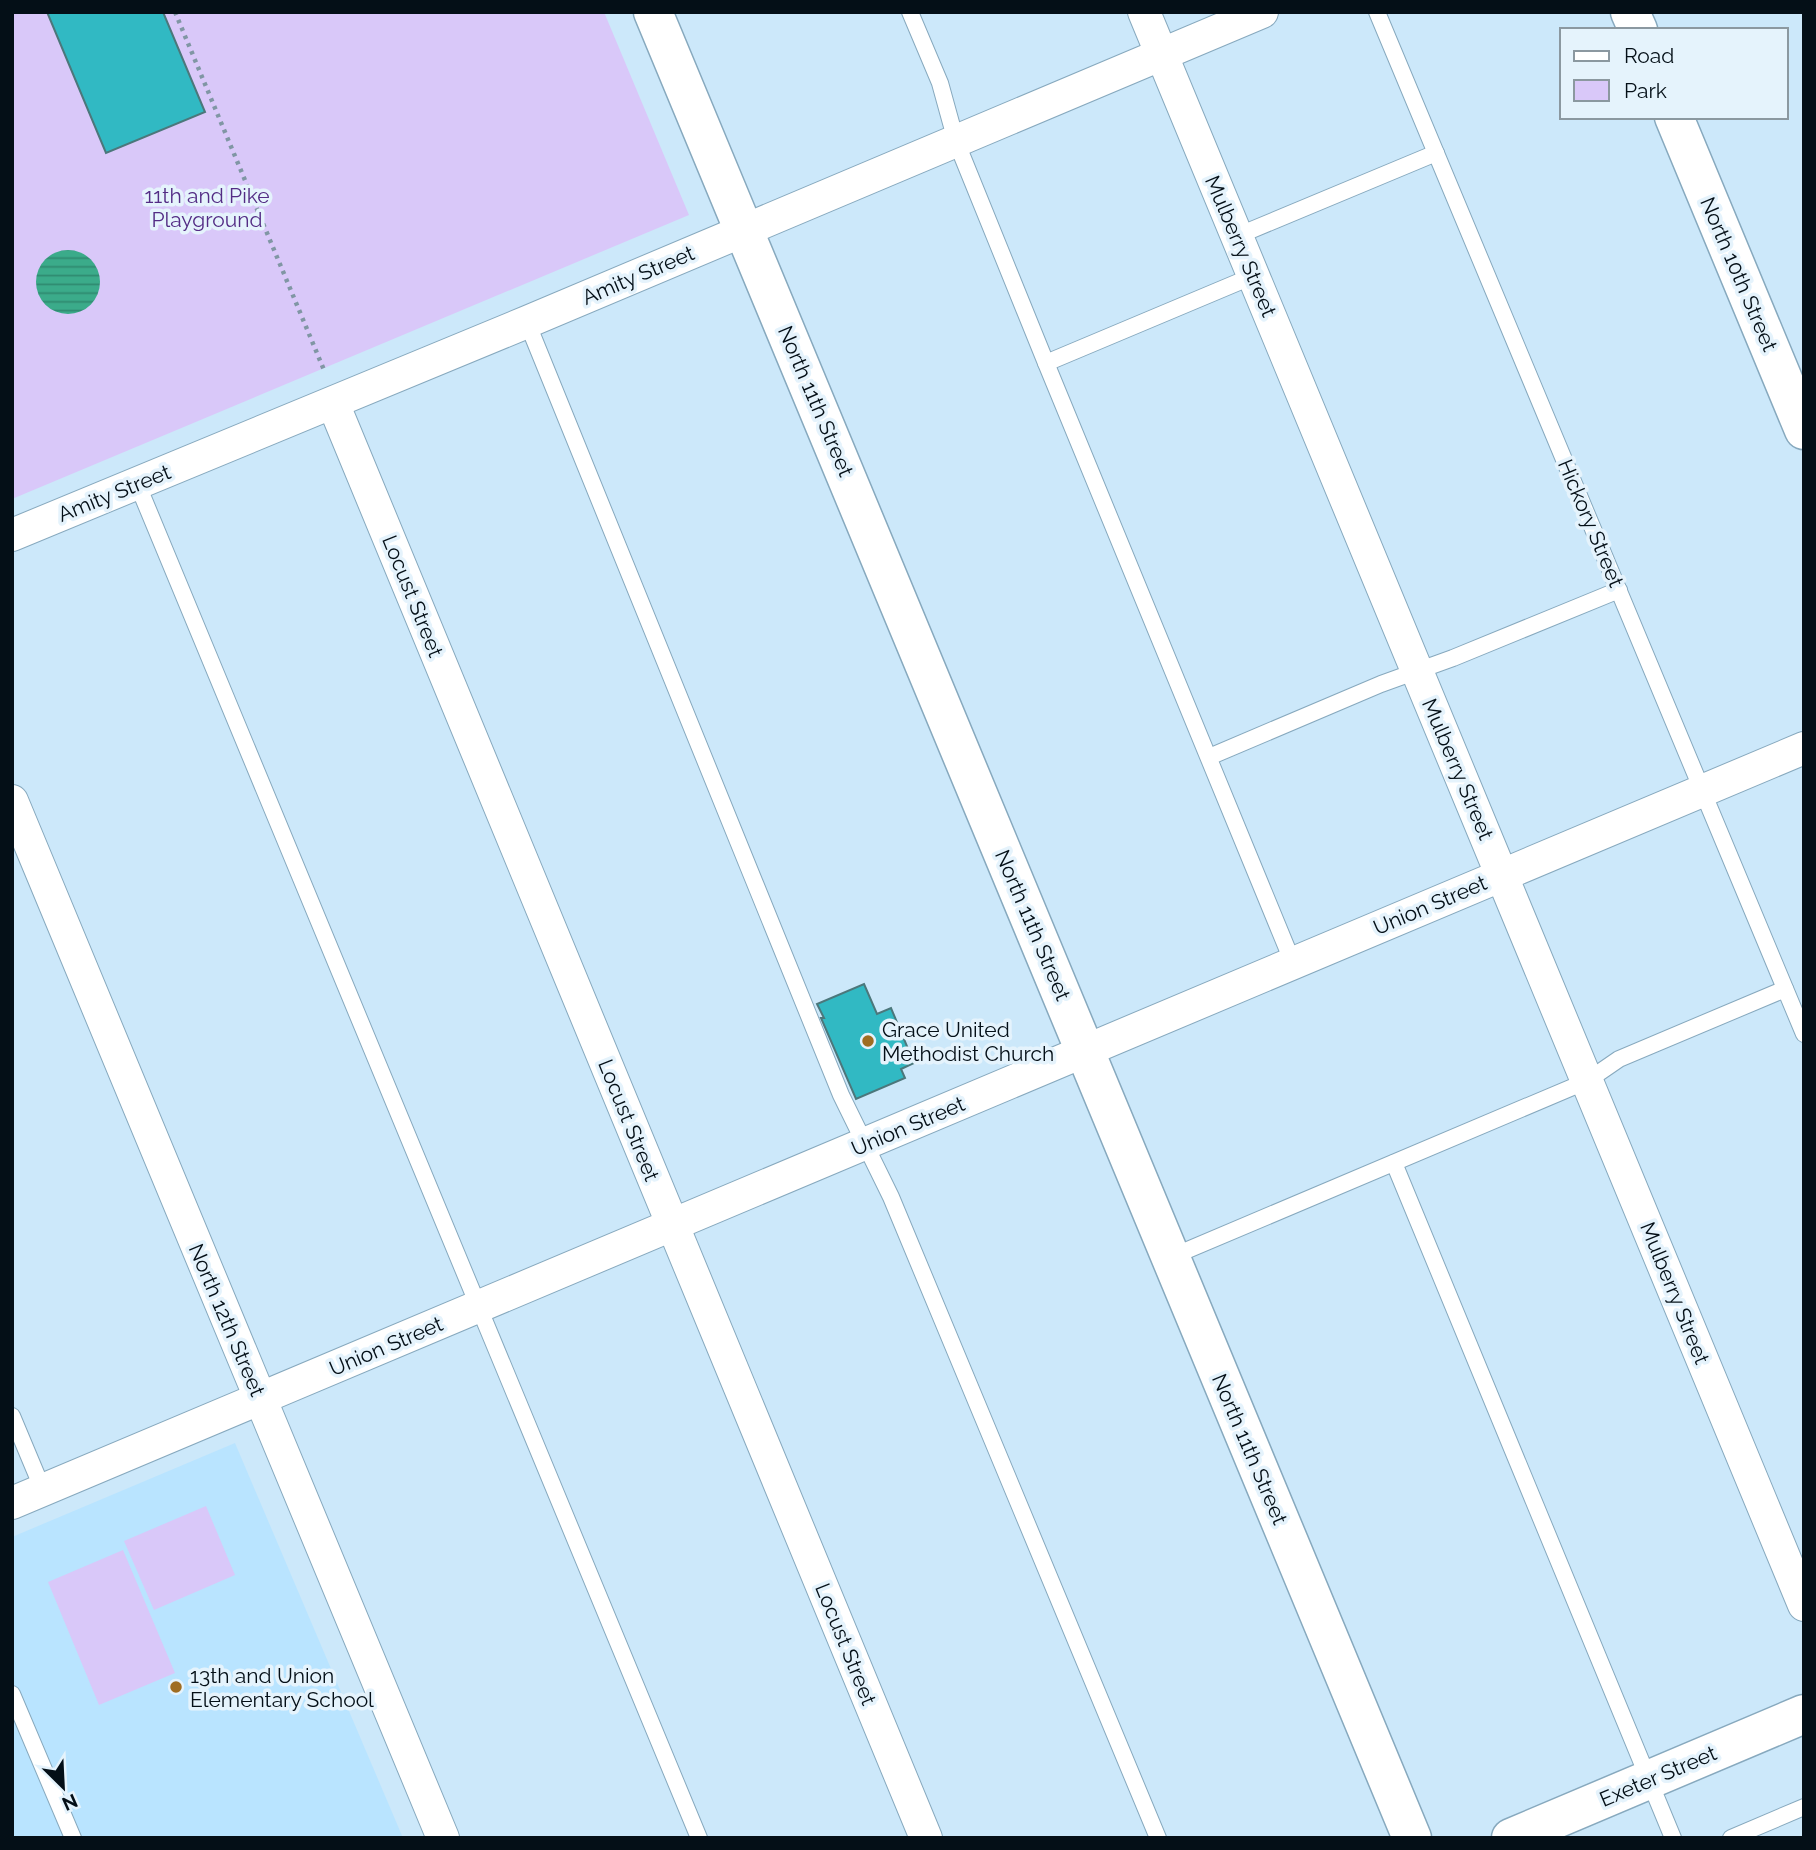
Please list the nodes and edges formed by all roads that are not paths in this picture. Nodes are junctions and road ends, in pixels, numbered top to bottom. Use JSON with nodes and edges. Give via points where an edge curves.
{"nodes":[{"id":1,"x":653,"y":12,"type":"edge"},
{"id":2,"x":910,"y":12,"type":"edge"},
{"id":3,"x":1144,"y":12,"type":"edge"},
{"id":4,"x":1262,"y":12,"type":"edge"},
{"id":5,"x":1377,"y":12,"type":"edge"},
{"id":6,"x":1630,"y":12,"type":"edge"},
{"id":7,"x":1637,"y":28,"type":"edge"},
{"id":8,"x":1161,"y":54,"type":"junction"},
{"id":9,"x":1675,"y":119,"type":"edge"},
{"id":10,"x":956,"y":141,"type":"junction"},
{"id":11,"x":1436,"y":153,"type":"junction"},
{"id":12,"x":745,"y":230,"type":"junction"},
{"id":13,"x":1237,"y":236,"type":"junction"},
{"id":14,"x":1253,"y":276,"type":"junction"},
{"id":15,"x":527,"y":322,"type":"junction"},
{"id":16,"x":1046,"y":363,"type":"junction"},
{"id":17,"x":333,"y":403,"type":"junction"},
{"id":18,"x":1804,"y":430,"type":"edge"},
{"id":19,"x":137,"y":483,"type":"junction"},
{"id":20,"x":12,"y":535,"type":"edge"},
{"id":21,"x":1619,"y":590,"type":"junction"},
{"id":22,"x":1417,"y":671,"type":"junction"},
{"id":23,"x":1804,"y":748,"type":"edge"},
{"id":24,"x":1209,"y":757,"type":"junction"},
{"id":25,"x":1702,"y":791,"type":"junction"},
{"id":26,"x":12,"y":802,"type":"edge"},
{"id":27,"x":1502,"y":875,"type":"junction"},
{"id":28,"x":1293,"y":963,"type":"junction"},
{"id":29,"x":1785,"y":989,"type":"junction"},
{"id":30,"x":1804,"y":1034,"type":"edge"},
{"id":31,"x":1085,"y":1051,"type":"junction"},
{"id":32,"x":1587,"y":1081,"type":"junction"},
{"id":33,"x":865,"y":1144,"type":"junction"},
{"id":34,"x":1394,"y":1163,"type":"junction"},
{"id":35,"x":673,"y":1226,"type":"junction"},
{"id":36,"x":1171,"y":1257,"type":"junction"},
{"id":37,"x":478,"y":1307,"type":"junction"},
{"id":38,"x":260,"y":1399,"type":"junction"},
{"id":39,"x":12,"y":1416,"type":"edge"},
{"id":40,"x":43,"y":1490,"type":"junction"},
{"id":41,"x":12,"y":1503,"type":"edge"},
{"id":42,"x":1804,"y":1605,"type":"edge"},
{"id":43,"x":12,"y":1694,"type":"edge"},
{"id":44,"x":1804,"y":1714,"type":"edge"},
{"id":45,"x":1650,"y":1779,"type":"junction"},
{"id":46,"x":1804,"y":1807,"type":"edge"},
{"id":47,"x":74,"y":1838,"type":"edge"},
{"id":48,"x":443,"y":1838,"type":"edge"},
{"id":49,"x":699,"y":1838,"type":"edge"},
{"id":50,"x":926,"y":1838,"type":"edge"},
{"id":51,"x":1158,"y":1838,"type":"edge"},
{"id":52,"x":1412,"y":1838,"type":"edge"},
{"id":53,"x":1511,"y":1838,"type":"edge"},
{"id":54,"x":1673,"y":1838,"type":"edge"},
{"id":55,"x":1731,"y":1838,"type":"edge"}],
"edges":[{"from":1,"to":12,"type":"street","name":"North 11th Street"},
{"from":2,"to":10,"type":"lane","via":[[940,83]]},
{"from":3,"to":8,"type":"street","name":"Mulberry Street"},
{"from":4,"to":8,"type":"street","name":"Amity Street"},
{"from":5,"to":11,"type":"lane","name":"Hickory Street"},
{"from":6,"to":7,"type":"street"},
{"from":8,"to":10,"type":"street","name":"Amity Street"},
{"from":8,"to":13,"type":"street","name":"Mulberry Street"},
{"from":9,"to":18,"type":"street","name":"North 10th Street"},
{"from":10,"to":12,"type":"street","name":"Amity Street"},
{"from":10,"to":16,"type":"lane"},
{"from":11,"to":13,"type":"lane"},
{"from":11,"to":21,"type":"lane","name":"Hickory Street"},
{"from":12,"to":15,"type":"street","name":"Amity Street"},
{"from":12,"to":31,"type":"street","name":"North 11th Street"},
{"from":13,"to":14,"type":"street","name":"Mulberry Street"},
{"from":14,"to":16,"type":"lane"},
{"from":14,"to":22,"type":"street","name":"Mulberry Street"},
{"from":15,"to":17,"type":"street","name":"Amity Street"},
{"from":15,"to":33,"type":"lane"},
{"from":16,"to":24,"type":"lane"},
{"from":17,"to":19,"type":"street","name":"Amity Street"},
{"from":17,"to":35,"type":"street","name":"Locust Street"},
{"from":19,"to":20,"type":"street","name":"Amity Street"},
{"from":19,"to":37,"type":"lane"},
{"from":21,"to":22,"type":"lane"},
{"from":21,"to":25,"type":"lane","name":"Hickory Street"},
{"from":22,"to":24,"type":"lane"},
{"from":22,"to":27,"type":"street","name":"Mulberry Street"},
{"from":23,"to":25,"type":"street","name":"Union Street"},
{"from":24,"to":28,"type":"lane"},
{"from":25,"to":27,"type":"street","name":"Union Street"},
{"from":25,"to":29,"type":"lane","name":"Hickory Street"},
{"from":26,"to":38,"type":"street","name":"North 12th Street"},
{"from":27,"to":28,"type":"street","name":"Union Street"},
{"from":27,"to":32,"type":"street","name":"Mulberry Street"},
{"from":28,"to":31,"type":"street","name":"Union Street"},
{"from":29,"to":30,"type":"lane","name":"Hickory Street"},
{"from":29,"to":32,"type":"lane","via":[[1619,1059]]},
{"from":31,"to":33,"type":"street","name":"Union Street"},
{"from":31,"to":36,"type":"street","name":"North 11th Street"},
{"from":32,"to":34,"type":"lane"},
{"from":32,"to":42,"type":"street","name":"Mulberry Street"},
{"from":33,"to":35,"type":"street","name":"Union Street"},
{"from":33,"to":51,"type":"lane"},
{"from":34,"to":36,"type":"lane"},
{"from":34,"to":45,"type":"lane"},
{"from":35,"to":37,"type":"street","name":"Union Street"},
{"from":35,"to":50,"type":"street","name":"Locust Street"},
{"from":36,"to":52,"type":"street","name":"North 11th Street"},
{"from":37,"to":38,"type":"street","name":"Union Street"},
{"from":37,"to":49,"type":"lane"},
{"from":38,"to":40,"type":"street","name":"Union Street"},
{"from":38,"to":48,"type":"street","name":"North 12th Street"},
{"from":39,"to":40,"type":"lane"},
{"from":40,"to":41,"type":"street","name":"Union Street"},
{"from":43,"to":47,"type":"lane"},
{"from":44,"to":45,"type":"street","name":"Exeter Street"},
{"from":45,"to":53,"type":"street","name":"Exeter Street"},
{"from":45,"to":54,"type":"lane"},
{"from":46,"to":55,"type":"lane"}]}
